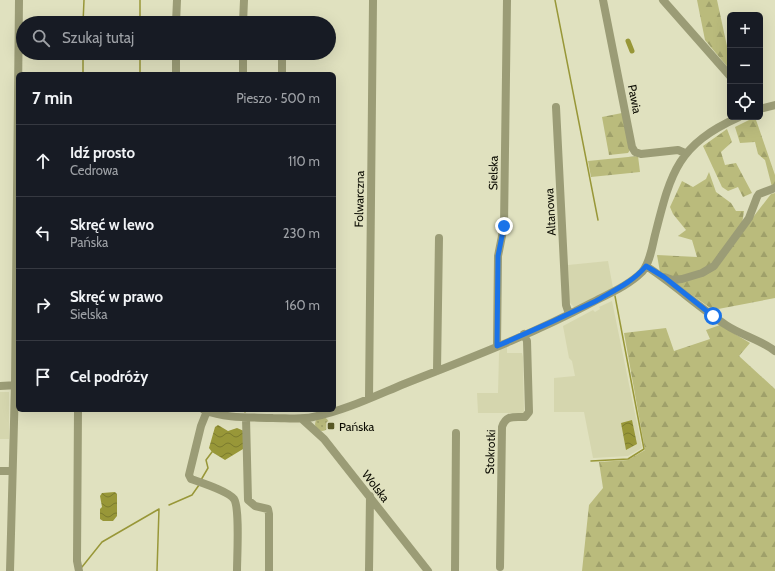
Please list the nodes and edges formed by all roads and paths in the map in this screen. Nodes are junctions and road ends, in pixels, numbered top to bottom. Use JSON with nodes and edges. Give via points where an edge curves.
{"nodes":[{"id":1,"x":19,"y":0,"type":"edge"},
{"id":2,"x":177,"y":0,"type":"edge"},
{"id":3,"x":244,"y":0,"type":"edge"},
{"id":4,"x":507,"y":0,"type":"edge"},
{"id":5,"x":603,"y":0,"type":"edge"},
{"id":6,"x":663,"y":0,"type":"edge"},
{"id":7,"x":373,"y":1,"type":"dead end"},
{"id":8,"x":19,"y":16,"type":"edge"},
{"id":9,"x":176,"y":16,"type":"edge"},
{"id":10,"x":243,"y":16,"type":"edge"},
{"id":11,"x":19,"y":60,"type":"edge"},
{"id":12,"x":176,"y":60,"type":"edge"},
{"id":13,"x":243,"y":60,"type":"edge"},
{"id":14,"x":282,"y":60,"type":"edge"},
{"id":15,"x":18,"y":72,"type":"edge"},
{"id":16,"x":176,"y":72,"type":"edge"},
{"id":17,"x":243,"y":72,"type":"edge"},
{"id":18,"x":282,"y":72,"type":"edge"},
{"id":19,"x":727,"y":73,"type":"edge"},
{"id":20,"x":775,"y":105,"type":"edge"},
{"id":21,"x":556,"y":107,"type":"dead end"},
{"id":22,"x":763,"y":108,"type":"edge"},
{"id":23,"x":733,"y":120,"type":"edge"},
{"id":24,"x":685,"y":153,"type":"junction"},
{"id":25,"x":775,"y":188,"type":"edge"},
{"id":26,"x":439,"y":238,"type":"dead end"},
{"id":27,"x":646,"y":266,"type":"junction"},
{"id":28,"x":664,"y":277,"type":"junction"},
{"id":29,"x":569,"y":314,"type":"junction"},
{"id":30,"x":524,"y":334,"type":"junction"},
{"id":31,"x":497,"y":346,"type":"junction"},
{"id":32,"x":774,"y":349,"type":"edge"},
{"id":33,"x":437,"y":370,"type":"junction"},
{"id":34,"x":16,"y":385,"type":"edge"},
{"id":35,"x":0,"y":386,"type":"edge"},
{"id":36,"x":370,"y":398,"type":"junction"},
{"id":37,"x":336,"y":410,"type":"edge"},
{"id":38,"x":78,"y":412,"type":"edge"},
{"id":39,"x":206,"y":412,"type":"edge"},
{"id":40,"x":216,"y":412,"type":"edge"},
{"id":41,"x":331,"y":412,"type":"edge"},
{"id":42,"x":235,"y":414,"type":"edge"},
{"id":43,"x":274,"y":414,"type":"edge"},
{"id":44,"x":246,"y":418,"type":"junction"},
{"id":45,"x":302,"y":419,"type":"junction"},
{"id":46,"x":456,"y":433,"type":"dead end"},
{"id":47,"x":12,"y":471,"type":"junction"},
{"id":48,"x":0,"y":472,"type":"edge"},
{"id":49,"x":370,"y":496,"type":"junction"},
{"id":50,"x":500,"y":567,"type":"dead end"},
{"id":51,"x":10,"y":571,"type":"edge"},
{"id":52,"x":79,"y":571,"type":"edge"},
{"id":53,"x":237,"y":571,"type":"edge"},
{"id":54,"x":269,"y":571,"type":"edge"},
{"id":55,"x":369,"y":571,"type":"edge"},
{"id":56,"x":428,"y":571,"type":"edge"},
{"id":57,"x":455,"y":571,"type":"edge"}],
"edges":[{"from":1,"to":8,"type":"street"},
{"from":2,"to":9,"type":"street"},
{"from":3,"to":10,"type":"street"},
{"from":4,"to":31,"type":"street","name":"Sielska","via":[[504,226],[498,256]]},
{"from":5,"to":24,"type":"street","name":"Pawia","via":[[632,147],[635,152],[641,154],[678,150]]},
{"from":6,"to":19,"type":"street"},
{"from":7,"to":36,"type":"street","name":"Folwarczna"},
{"from":11,"to":15,"type":"street"},
{"from":12,"to":16,"type":"street"},
{"from":13,"to":17,"type":"street"},
{"from":14,"to":18,"type":"street"},
{"from":20,"to":22,"type":"street"},
{"from":21,"to":29,"type":"street","name":"Altanowa","via":[[566,305]]},
{"from":23,"to":24,"type":"street","via":[[704,135]]},
{"from":24,"to":27,"type":"street","via":[[664,201]]},
{"from":25,"to":28,"type":"street","via":[[756,197],[749,218],[714,266],[682,279]]},
{"from":26,"to":33,"type":"street"},
{"from":27,"to":28,"type":"street"},
{"from":27,"to":29,"type":"street","via":[[623,286]]},
{"from":28,"to":32,"type":"street","via":[[732,329]]},
{"from":29,"to":30,"type":"street"},
{"from":30,"to":31,"type":"street"},
{"from":30,"to":50,"type":"street","name":"Stokrotki","via":[[527,341],[529,412],[524,417],[510,417],[505,420],[502,427]]},
{"from":31,"to":33,"type":"street"},
{"from":33,"to":36,"type":"street"},
{"from":34,"to":35,"type":"street"},
{"from":34,"to":47,"type":"street"},
{"from":36,"to":37,"type":"street"},
{"from":38,"to":52,"type":"street","via":[[76,561]]},
{"from":39,"to":53,"type":"street","via":[[189,475],[191,479],[228,494],[234,499],[237,510]]},
{"from":40,"to":42,"type":"street"},
{"from":41,"to":45,"type":"street"},
{"from":42,"to":44,"type":"street"},
{"from":43,"to":44,"type":"street"},
{"from":43,"to":45,"type":"street"},
{"from":44,"to":54,"type":"street","via":[[248,500],[255,506],[268,509],[270,514]]},
{"from":45,"to":49,"type":"street","name":"Wolska","via":[[324,439]]},
{"from":46,"to":57,"type":"street"},
{"from":47,"to":48,"type":"street"},
{"from":47,"to":51,"type":"street"},
{"from":49,"to":55,"type":"street"},
{"from":49,"to":56,"type":"street","name":"Wolska"}]}
